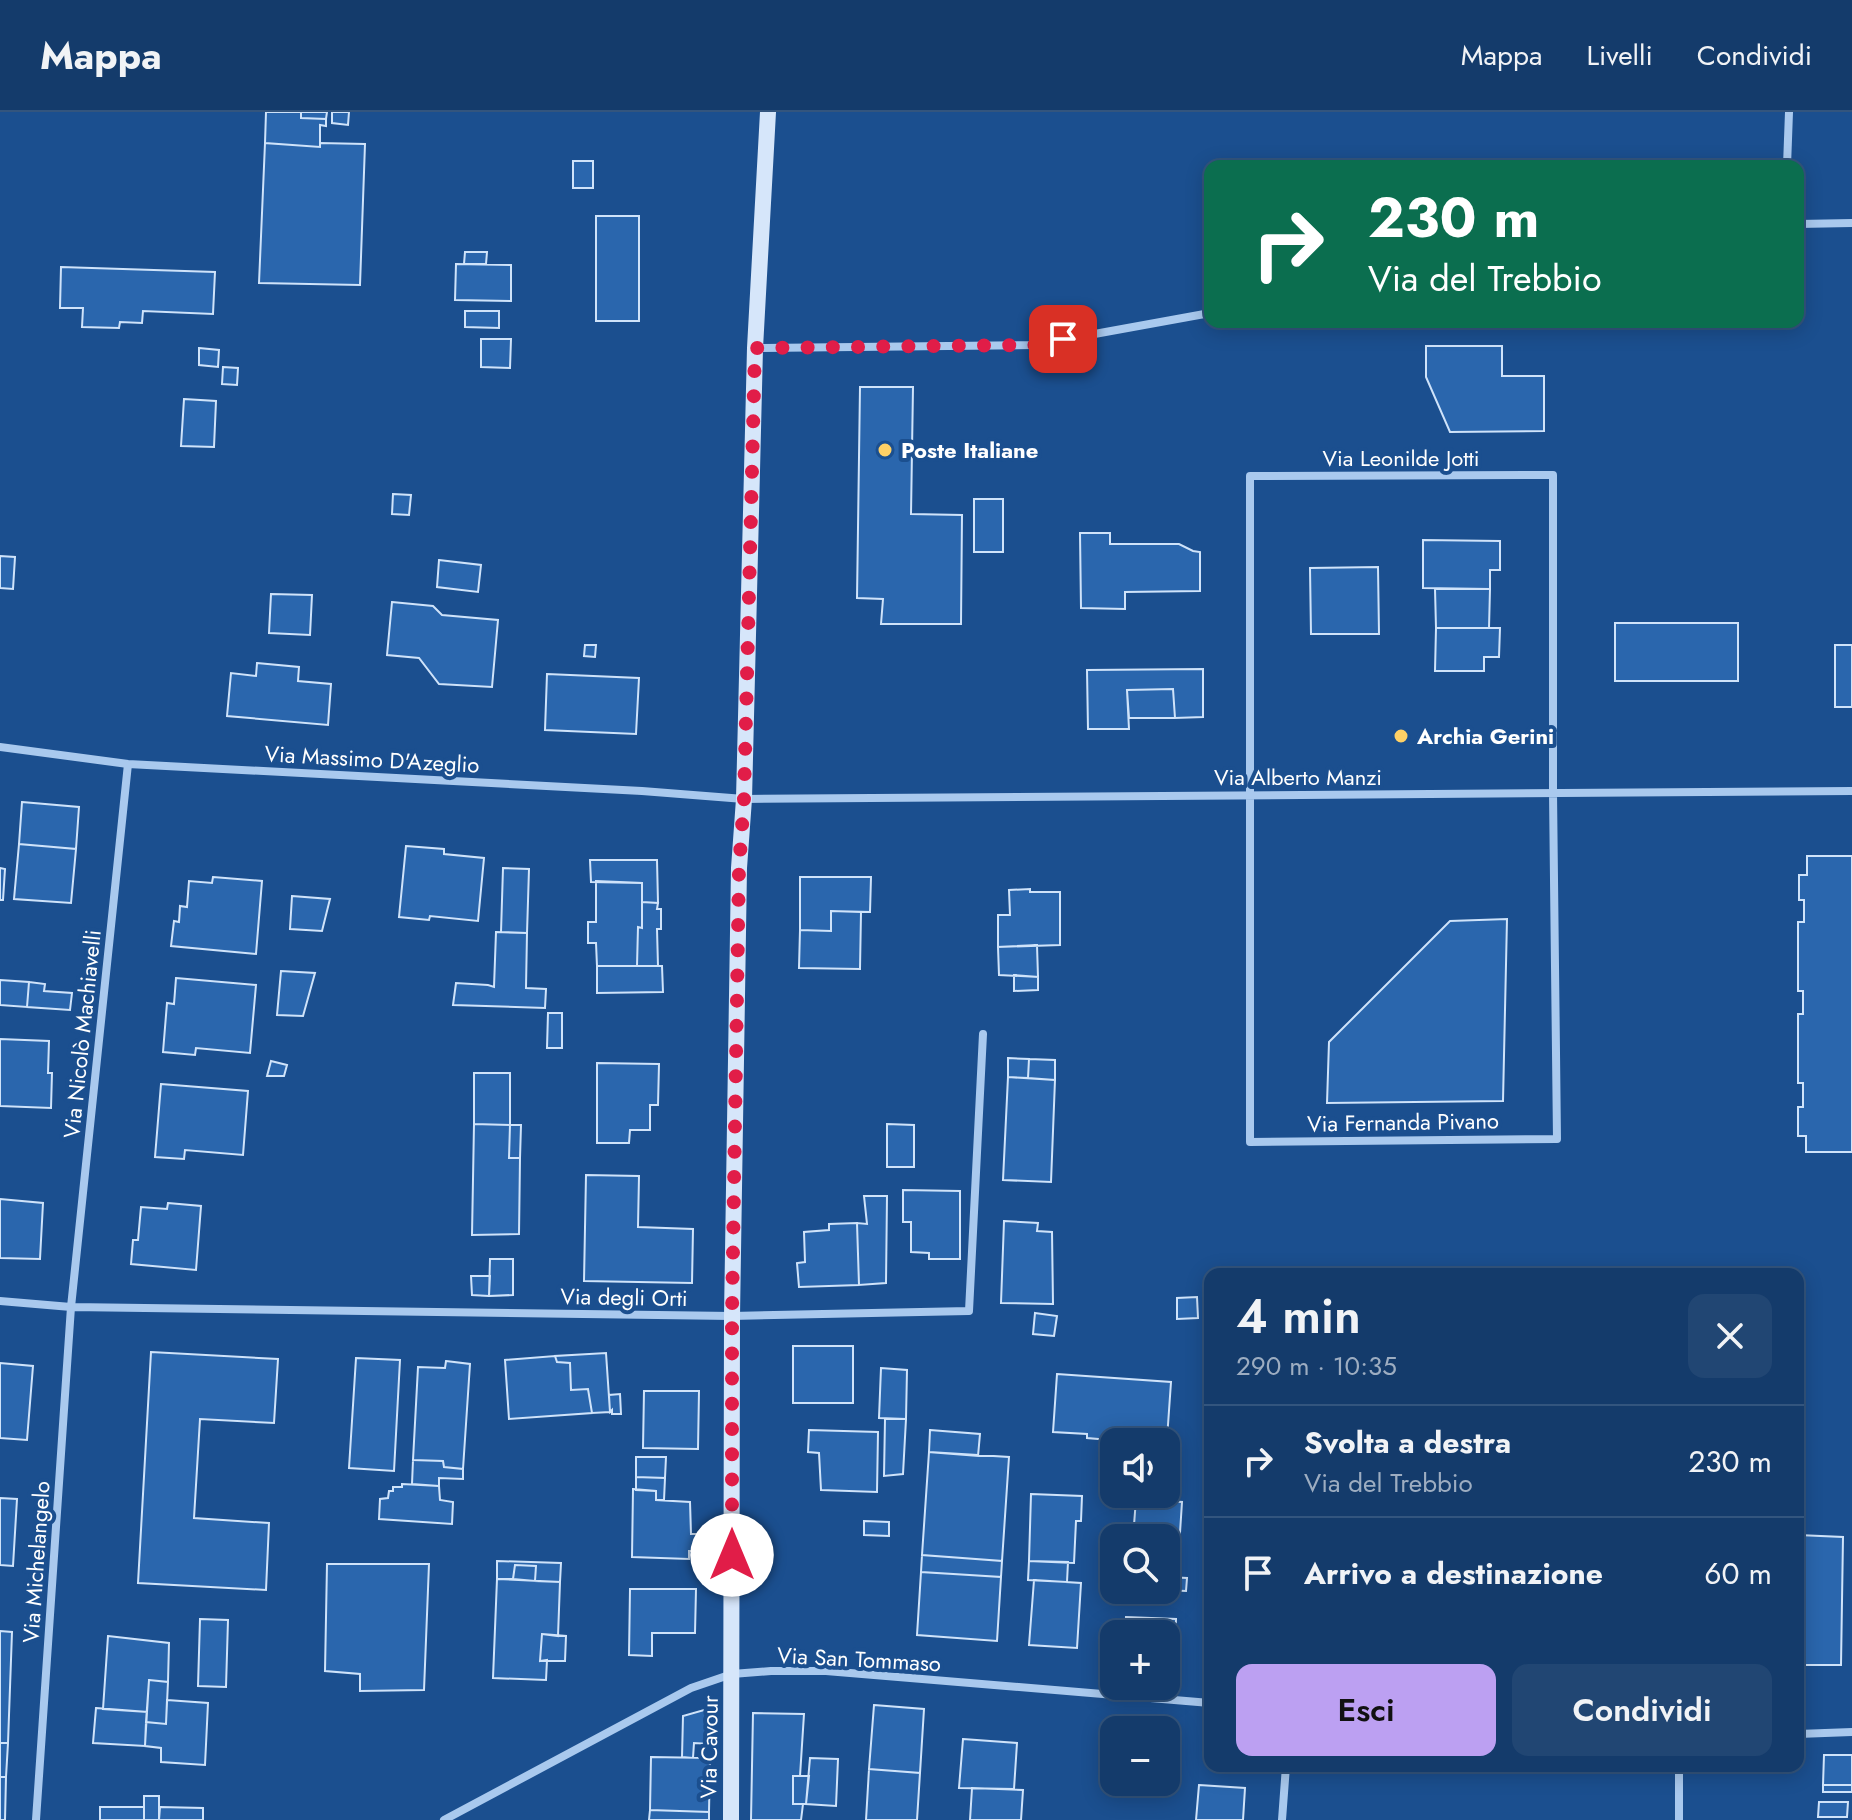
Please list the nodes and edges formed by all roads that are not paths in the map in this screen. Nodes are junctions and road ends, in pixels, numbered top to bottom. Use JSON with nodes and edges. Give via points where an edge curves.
{"nodes":[{"id":1,"x":768,"y":112,"type":"edge"},
{"id":2,"x":1789,"y":112,"type":"edge"},
{"id":3,"x":1787,"y":160,"type":"edge"},
{"id":4,"x":1852,"y":223,"type":"edge"},
{"id":5,"x":1804,"y":224,"type":"edge"},
{"id":6,"x":1204,"y":314,"type":"edge"},
{"id":7,"x":755,"y":348,"type":"junction"},
{"id":8,"x":0,"y":747,"type":"edge"},
{"id":9,"x":128,"y":764,"type":"junction"},
{"id":10,"x":1852,"y":791,"type":"edge"},
{"id":11,"x":1553,"y":793,"type":"junction"},
{"id":12,"x":1249,"y":795,"type":"junction"},
{"id":13,"x":744,"y":799,"type":"junction"},
{"id":14,"x":983,"y":1034,"type":"dead end"},
{"id":15,"x":0,"y":1301,"type":"edge"},
{"id":16,"x":71,"y":1307,"type":"junction"},
{"id":17,"x":732,"y":1316,"type":"junction"},
{"id":18,"x":732,"y":1674,"type":"junction"},
{"id":19,"x":1204,"y":1702,"type":"edge"},
{"id":20,"x":1852,"y":1732,"type":"edge"},
{"id":21,"x":1804,"y":1734,"type":"edge"},
{"id":22,"x":1286,"y":1772,"type":"edge"},
{"id":23,"x":1679,"y":1772,"type":"edge"},
{"id":24,"x":447,"y":1819,"type":"edge"},
{"id":25,"x":36,"y":1820,"type":"edge"},
{"id":26,"x":731,"y":1820,"type":"edge"},
{"id":27,"x":1282,"y":1820,"type":"edge"},
{"id":28,"x":1679,"y":1820,"type":"edge"}],
"edges":[{"from":1,"to":7,"type":"main road","name":"Via Cavour"},
{"from":2,"to":3,"type":"street"},
{"from":4,"to":5,"type":"street"},
{"from":6,"to":7,"type":"street","via":[[1034,345]]},
{"from":7,"to":13,"type":"main road","name":"Via Cavour"},
{"from":8,"to":9,"type":"street","name":"Via Massimo D'Azeglio"},
{"from":9,"to":13,"type":"street","name":"Via Massimo D'Azeglio"},
{"from":9,"to":16,"type":"street","name":"Via Nicolò Machiavelli"},
{"from":10,"to":11,"type":"street","name":"Via Alberto Manzi"},
{"from":11,"to":12,"type":"street","name":"Via Alberto Manzi"},
{"from":11,"to":12,"type":"street","name":"Via Leonilde Jotti","via":[[1553,475],[1250,476]]},
{"from":11,"to":12,"type":"street","name":"Via Fernanda Pivano","via":[[1557,1139],[1250,1142]]},
{"from":12,"to":13,"type":"street","name":"Via Alberto Manzi"},
{"from":13,"to":17,"type":"main road","name":"Via Cavour"},
{"from":14,"to":17,"type":"street","name":"Via degli Orti","via":[[969,1311]]},
{"from":15,"to":16,"type":"street","name":"Via degli Orti"},
{"from":16,"to":17,"type":"street","name":"Via degli Orti"},
{"from":16,"to":25,"type":"street","name":"Via Michelangelo"},
{"from":17,"to":18,"type":"main road","name":"Via Cavour"},
{"from":18,"to":19,"type":"street","name":"Via San Tommaso","via":[[826,1671]]},
{"from":18,"to":24,"type":"street","name":"Via San Tommaso","via":[[691,1688]]},
{"from":18,"to":26,"type":"main road","name":"Via Cavour"},
{"from":20,"to":21,"type":"street"},
{"from":22,"to":27,"type":"street"},
{"from":23,"to":28,"type":"street"}]}
